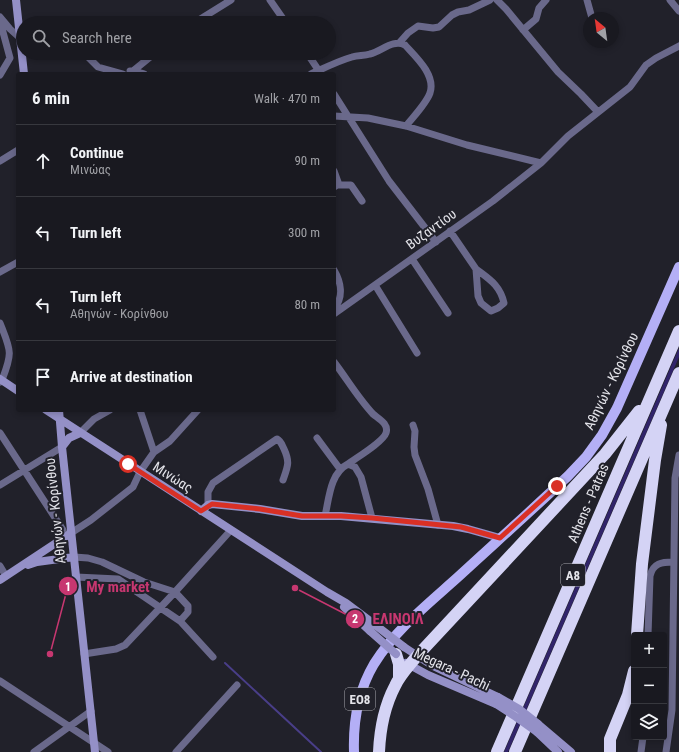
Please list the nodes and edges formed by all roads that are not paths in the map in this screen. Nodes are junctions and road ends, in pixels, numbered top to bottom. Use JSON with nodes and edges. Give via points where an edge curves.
{"nodes":[{"id":1,"x":16,"y":0,"type":"edge"},
{"id":2,"x":231,"y":0,"type":"edge"},
{"id":3,"x":270,"y":0,"type":"edge"},
{"id":4,"x":490,"y":0,"type":"edge"},
{"id":5,"x":497,"y":0,"type":"edge"},
{"id":6,"x":546,"y":0,"type":"edge"},
{"id":7,"x":586,"y":0,"type":"edge"},
{"id":8,"x":670,"y":0,"type":"edge"},
{"id":9,"x":679,"y":11,"type":"edge"},
{"id":10,"x":590,"y":12,"type":"edge"},
{"id":11,"x":18,"y":16,"type":"edge"},
{"id":12,"x":205,"y":16,"type":"edge"},
{"id":13,"x":281,"y":16,"type":"edge"},
{"id":14,"x":0,"y":17,"type":"edge"},
{"id":15,"x":0,"y":21,"type":"edge"},
{"id":16,"x":523,"y":30,"type":"junction"},
{"id":17,"x":16,"y":35,"type":"edge"},
{"id":18,"x":400,"y":42,"type":"junction"},
{"id":19,"x":679,"y":46,"type":"edge"},
{"id":20,"x":24,"y":60,"type":"edge"},
{"id":21,"x":91,"y":60,"type":"edge"},
{"id":22,"x":146,"y":60,"type":"edge"},
{"id":23,"x":312,"y":60,"type":"edge"},
{"id":24,"x":133,"y":71,"type":"junction"},
{"id":25,"x":24,"y":72,"type":"edge"},
{"id":26,"x":116,"y":72,"type":"edge"},
{"id":27,"x":130,"y":72,"type":"edge"},
{"id":28,"x":137,"y":72,"type":"edge"},
{"id":29,"x":320,"y":72,"type":"edge"},
{"id":30,"x":0,"y":75,"type":"edge"},
{"id":31,"x":336,"y":97,"type":"edge"},
{"id":32,"x":598,"y":112,"type":"junction"},
{"id":33,"x":336,"y":116,"type":"edge"},
{"id":34,"x":349,"y":116,"type":"junction"},
{"id":35,"x":406,"y":126,"type":"junction"},
{"id":36,"x":16,"y":151,"type":"edge"},
{"id":37,"x":0,"y":161,"type":"edge"},
{"id":38,"x":541,"y":163,"type":"junction"},
{"id":39,"x":336,"y":176,"type":"edge"},
{"id":40,"x":336,"y":186,"type":"edge"},
{"id":41,"x":362,"y":201,"type":"dead end"},
{"id":42,"x":450,"y":231,"type":"junction"},
{"id":43,"x":436,"y":242,"type":"junction"},
{"id":44,"x":412,"y":259,"type":"junction"},
{"id":45,"x":16,"y":263,"type":"edge"},
{"id":46,"x":679,"y":267,"type":"edge"},
{"id":47,"x":476,"y":269,"type":"junction"},
{"id":48,"x":0,"y":272,"type":"edge"},
{"id":49,"x":336,"y":274,"type":"edge"},
{"id":50,"x":375,"y":285,"type":"junction"},
{"id":51,"x":336,"y":305,"type":"edge"},
{"id":52,"x":336,"y":313,"type":"edge"},
{"id":53,"x":448,"y":313,"type":"dead end"},
{"id":54,"x":0,"y":323,"type":"edge"},
{"id":55,"x":679,"y":331,"type":"edge"},
{"id":56,"x":418,"y":353,"type":"dead end"},
{"id":57,"x":336,"y":365,"type":"edge"},
{"id":58,"x":679,"y":373,"type":"edge"},
{"id":59,"x":1,"y":381,"type":"edge"},
{"id":60,"x":16,"y":390,"type":"edge"},
{"id":61,"x":650,"y":398,"type":"junction"},
{"id":62,"x":663,"y":410,"type":"junction"},
{"id":63,"x":49,"y":412,"type":"edge"},
{"id":64,"x":59,"y":412,"type":"edge"},
{"id":65,"x":106,"y":412,"type":"edge"},
{"id":66,"x":141,"y":412,"type":"edge"},
{"id":67,"x":196,"y":412,"type":"edge"},
{"id":68,"x":60,"y":419,"type":"junction"},
{"id":69,"x":413,"y":425,"type":"dead end"},
{"id":70,"x":0,"y":433,"type":"edge"},
{"id":71,"x":80,"y":433,"type":"junction"},
{"id":72,"x":317,"y":438,"type":"dead end"},
{"id":73,"x":62,"y":447,"type":"junction"},
{"id":74,"x":154,"y":452,"type":"junction"},
{"id":75,"x":679,"y":455,"type":"edge"},
{"id":76,"x":348,"y":464,"type":"junction"},
{"id":77,"x":340,"y":469,"type":"junction"},
{"id":78,"x":23,"y":470,"type":"junction"},
{"id":79,"x":140,"y":472,"type":"junction"},
{"id":80,"x":283,"y":480,"type":"dead end"},
{"id":81,"x":0,"y":485,"type":"edge"},
{"id":82,"x":208,"y":505,"type":"junction"},
{"id":83,"x":201,"y":511,"type":"junction"},
{"id":84,"x":325,"y":516,"type":"junction"},
{"id":85,"x":372,"y":518,"type":"junction"},
{"id":86,"x":438,"y":525,"type":"junction"},
{"id":87,"x":231,"y":530,"type":"junction"},
{"id":88,"x":71,"y":533,"type":"junction"},
{"id":89,"x":500,"y":538,"type":"junction"},
{"id":90,"x":53,"y":544,"type":"junction"},
{"id":91,"x":74,"y":557,"type":"junction"},
{"id":92,"x":673,"y":562,"type":"junction"},
{"id":93,"x":0,"y":566,"type":"edge"},
{"id":94,"x":18,"y":568,"type":"junction"},
{"id":95,"x":76,"y":577,"type":"junction"},
{"id":96,"x":3,"y":578,"type":"edge"},
{"id":97,"x":175,"y":592,"type":"junction"},
{"id":98,"x":326,"y":592,"type":"joint"},
{"id":99,"x":160,"y":608,"type":"junction"},
{"id":100,"x":180,"y":621,"type":"junction"},
{"id":101,"x":637,"y":632,"type":"edge"},
{"id":102,"x":648,"y":632,"type":"edge"},
{"id":103,"x":400,"y":651,"type":"junction"},
{"id":104,"x":84,"y":654,"type":"junction"},
{"id":105,"x":213,"y":657,"type":"dead end"},
{"id":106,"x":413,"y":661,"type":"junction"},
{"id":107,"x":399,"y":679,"type":"junction"},
{"id":108,"x":0,"y":681,"type":"edge"},
{"id":109,"x":631,"y":683,"type":"edge"},
{"id":110,"x":236,"y":684,"type":"dead end"},
{"id":111,"x":497,"y":701,"type":"junction"},
{"id":112,"x":91,"y":711,"type":"junction"},
{"id":113,"x":68,"y":727,"type":"junction"},
{"id":114,"x":538,"y":728,"type":"junction"},
{"id":115,"x":643,"y":740,"type":"edge"},
{"id":116,"x":94,"y":743,"type":"junction"},
{"id":117,"x":34,"y":752,"type":"edge"},
{"id":118,"x":95,"y":752,"type":"edge"},
{"id":119,"x":108,"y":752,"type":"edge"},
{"id":120,"x":176,"y":752,"type":"edge"},
{"id":121,"x":354,"y":752,"type":"edge"},
{"id":122,"x":379,"y":752,"type":"edge"},
{"id":123,"x":497,"y":752,"type":"edge"},
{"id":124,"x":515,"y":752,"type":"edge"},
{"id":125,"x":558,"y":752,"type":"edge"},
{"id":126,"x":571,"y":752,"type":"edge"},
{"id":127,"x":610,"y":752,"type":"edge"},
{"id":128,"x":641,"y":752,"type":"edge"},
{"id":129,"x":666,"y":752,"type":"edge"}],
"edges":[{"from":1,"to":11,"type":"main road"},
{"from":2,"to":12,"type":"street"},
{"from":3,"to":13,"type":"street"},
{"from":4,"to":18,"type":"street","via":[[458,12],[439,27],[418,26]]},
{"from":5,"to":16,"type":"street"},
{"from":6,"to":16,"type":"street","via":[[539,8],[536,18]]},
{"from":7,"to":10,"type":"street"},
{"from":8,"to":9,"type":"street"},
{"from":14,"to":17,"type":"street"},
{"from":15,"to":30,"type":"street","via":[[10,58]]},
{"from":16,"to":32,"type":"street","via":[[558,72]]},
{"from":18,"to":29,"type":"street","via":[[373,54],[342,60]]},
{"from":18,"to":35,"type":"street","via":[[414,55],[429,75],[431,82],[430,94]]},
{"from":19,"to":32,"type":"street","name":"Βυζαντίου","via":[[649,62],[630,86]]},
{"from":20,"to":25,"type":"main road"},
{"from":21,"to":26,"type":"street","via":[[98,67]]},
{"from":22,"to":24,"type":"street"},
{"from":23,"to":29,"type":"street"},
{"from":24,"to":27,"type":"street"},
{"from":24,"to":28,"type":"street"},
{"from":31,"to":34,"type":"street"},
{"from":32,"to":38,"type":"street","name":"Βυζαντίου","via":[[568,136]]},
{"from":33,"to":34,"type":"street"},
{"from":34,"to":35,"type":"street"},
{"from":34,"to":43,"type":"street","via":[[389,181]]},
{"from":35,"to":38,"type":"street"},
{"from":36,"to":37,"type":"street"},
{"from":38,"to":42,"type":"street","name":"Βυζαντίου"},
{"from":39,"to":40,"type":"street"},
{"from":40,"to":41,"type":"street","via":[[351,185]]},
{"from":42,"to":43,"type":"street","name":"Βυζαντίου"},
{"from":42,"to":47,"type":"street"},
{"from":43,"to":44,"type":"street","name":"Βυζαντίου"},
{"from":44,"to":50,"type":"street","name":"Βυζαντίου"},
{"from":44,"to":53,"type":"street"},
{"from":45,"to":48,"type":"street"},
{"from":46,"to":89,"type":"main road","name":"Αθηνών - Κορίνθου","number":"ΕΟ8","via":[[623,395],[602,434],[586,457],[568,476]]},
{"from":47,"to":47,"type":"street","via":[[481,303],[491,310],[498,308],[504,303],[503,297],[493,282]]},
{"from":49,"to":51,"type":"street","via":[[341,284],[340,297]]},
{"from":50,"to":52,"type":"street","name":"Βυζαντίου"},
{"from":50,"to":56,"type":"street"},
{"from":54,"to":59,"type":"street","via":[[10,348],[10,360]]},
{"from":55,"to":61,"type":"highway","name":"Athens - Patras","number":"Α8"},
{"from":57,"to":76,"type":"street","via":[[386,429],[385,436]]},
{"from":58,"to":62,"type":"highway","number":"Α8"},
{"from":59,"to":60,"type":"main road"},
{"from":61,"to":106,"type":"highway","via":[[605,454]]},
{"from":61,"to":123,"type":"highway","name":"Athens - Patras","number":"Α8"},
{"from":62,"to":101,"type":"highway","via":[[642,564]]},
{"from":62,"to":124,"type":"highway","number":"Α8"},
{"from":63,"to":68,"type":"main road","name":"Μινώας"},
{"from":64,"to":68,"type":"main road","name":"Αθηνών - Κορίνθου"},
{"from":65,"to":71,"type":"street","via":[[94,419]]},
{"from":66,"to":74,"type":"street"},
{"from":67,"to":74,"type":"street","via":[[170,441]]},
{"from":68,"to":71,"type":"main road","name":"Μινώας"},
{"from":68,"to":73,"type":"main road","name":"Αθηνών - Κορίνθου"},
{"from":69,"to":86,"type":"street","via":[[416,431],[415,455],[428,488]]},
{"from":70,"to":78,"type":"street"},
{"from":71,"to":73,"type":"main road","via":[[69,438]]},
{"from":71,"to":79,"type":"main road","name":"Μινώας"},
{"from":72,"to":77,"type":"street"},
{"from":73,"to":78,"type":"street"},
{"from":73,"to":88,"type":"main road","name":"Αθηνών - Κορίνθου"},
{"from":74,"to":79,"type":"street"},
{"from":75,"to":92,"type":"street","via":[[675,478]]},
{"from":76,"to":77,"type":"street"},
{"from":76,"to":85,"type":"street","via":[[355,467],[361,478]]},
{"from":77,"to":84,"type":"street","via":[[333,481]]},
{"from":78,"to":81,"type":"street"},
{"from":78,"to":90,"type":"street","via":[[63,530],[64,533]]},
{"from":79,"to":83,"type":"main road","name":"Μινώας"},
{"from":79,"to":88,"type":"street","via":[[133,487]]},
{"from":80,"to":82,"type":"street","via":[[288,457],[277,439],[213,483],[208,492]]},
{"from":82,"to":83,"type":"main road"},
{"from":82,"to":84,"type":"main road","via":[[260,509],[302,516]]},
{"from":83,"to":87,"type":"main road","name":"Μινώας"},
{"from":84,"to":85,"type":"main road"},
{"from":85,"to":86,"type":"main road"},
{"from":86,"to":89,"type":"main road","via":[[461,527]]},
{"from":87,"to":97,"type":"street"},
{"from":87,"to":98,"type":"main road","name":"Μινώας"},
{"from":88,"to":90,"type":"main road"},
{"from":88,"to":91,"type":"main road","name":"Αθηνών - Κορίνθου"},
{"from":89,"to":121,"type":"main road","name":"Αθηνών - Κορίνθου","number":"ΕΟ8","via":[[398,632],[374,665],[359,700],[355,717]]},
{"from":90,"to":94,"type":"main road"},
{"from":91,"to":94,"type":"main road","via":[[37,562]]},
{"from":91,"to":95,"type":"main road","name":"Αθηνών - Κορίνθου"},
{"from":91,"to":97,"type":"street","via":[[102,562],[144,582]]},
{"from":92,"to":102,"type":"street","via":[[662,562],[652,570]]},
{"from":92,"to":129,"type":"street","via":[[672,710]]},
{"from":93,"to":96,"type":"street"},
{"from":94,"to":96,"type":"main road"},
{"from":95,"to":99,"type":"street","via":[[118,579]]},
{"from":95,"to":104,"type":"main road","name":"Αθηνών - Κορίνθου"},
{"from":97,"to":99,"type":"street"},
{"from":97,"to":100,"type":"street","via":[[188,606],[188,612]]},
{"from":98,"to":103,"type":"main road","name":"Megara - Pachi","bridge":true,"via":[[346,603]]},
{"from":99,"to":100,"type":"street"},
{"from":99,"to":104,"type":"street","via":[[124,645]]},
{"from":100,"to":105,"type":"street"},
{"from":103,"to":106,"type":"main road","name":"Megara - Pachi"},
{"from":103,"to":106,"type":"main road","name":"Megara - Pachi"},
{"from":103,"to":107,"type":"highway"},
{"from":104,"to":112,"type":"main road","name":"Αθηνών - Κορίνθου"},
{"from":106,"to":107,"type":"highway"},
{"from":106,"to":111,"type":"main road","name":"Megara - Pachi"},
{"from":106,"to":111,"type":"main road","name":"Megara - Pachi","via":[[433,666]]},
{"from":107,"to":122,"type":"highway","via":[[390,696],[380,730]]},
{"from":108,"to":113,"type":"street"},
{"from":109,"to":127,"type":"highway","via":[[610,739]]},
{"from":110,"to":120,"type":"street"},
{"from":111,"to":114,"type":"main road","name":"Megara - Pachi","bridge":true,"via":[[516,717]]},
{"from":112,"to":113,"type":"street"},
{"from":112,"to":116,"type":"main road","name":"Αθηνών - Κορίνθου"},
{"from":113,"to":116,"type":"street"},
{"from":113,"to":117,"type":"street"},
{"from":114,"to":125,"type":"main road","name":"Megara - Pachi"},
{"from":114,"to":126,"type":"main road","name":"Megara - Pachi"},
{"from":115,"to":128,"type":"street"},
{"from":116,"to":118,"type":"main road","name":"Αθηνών - Κορίνθου"},
{"from":116,"to":119,"type":"street"}]}
